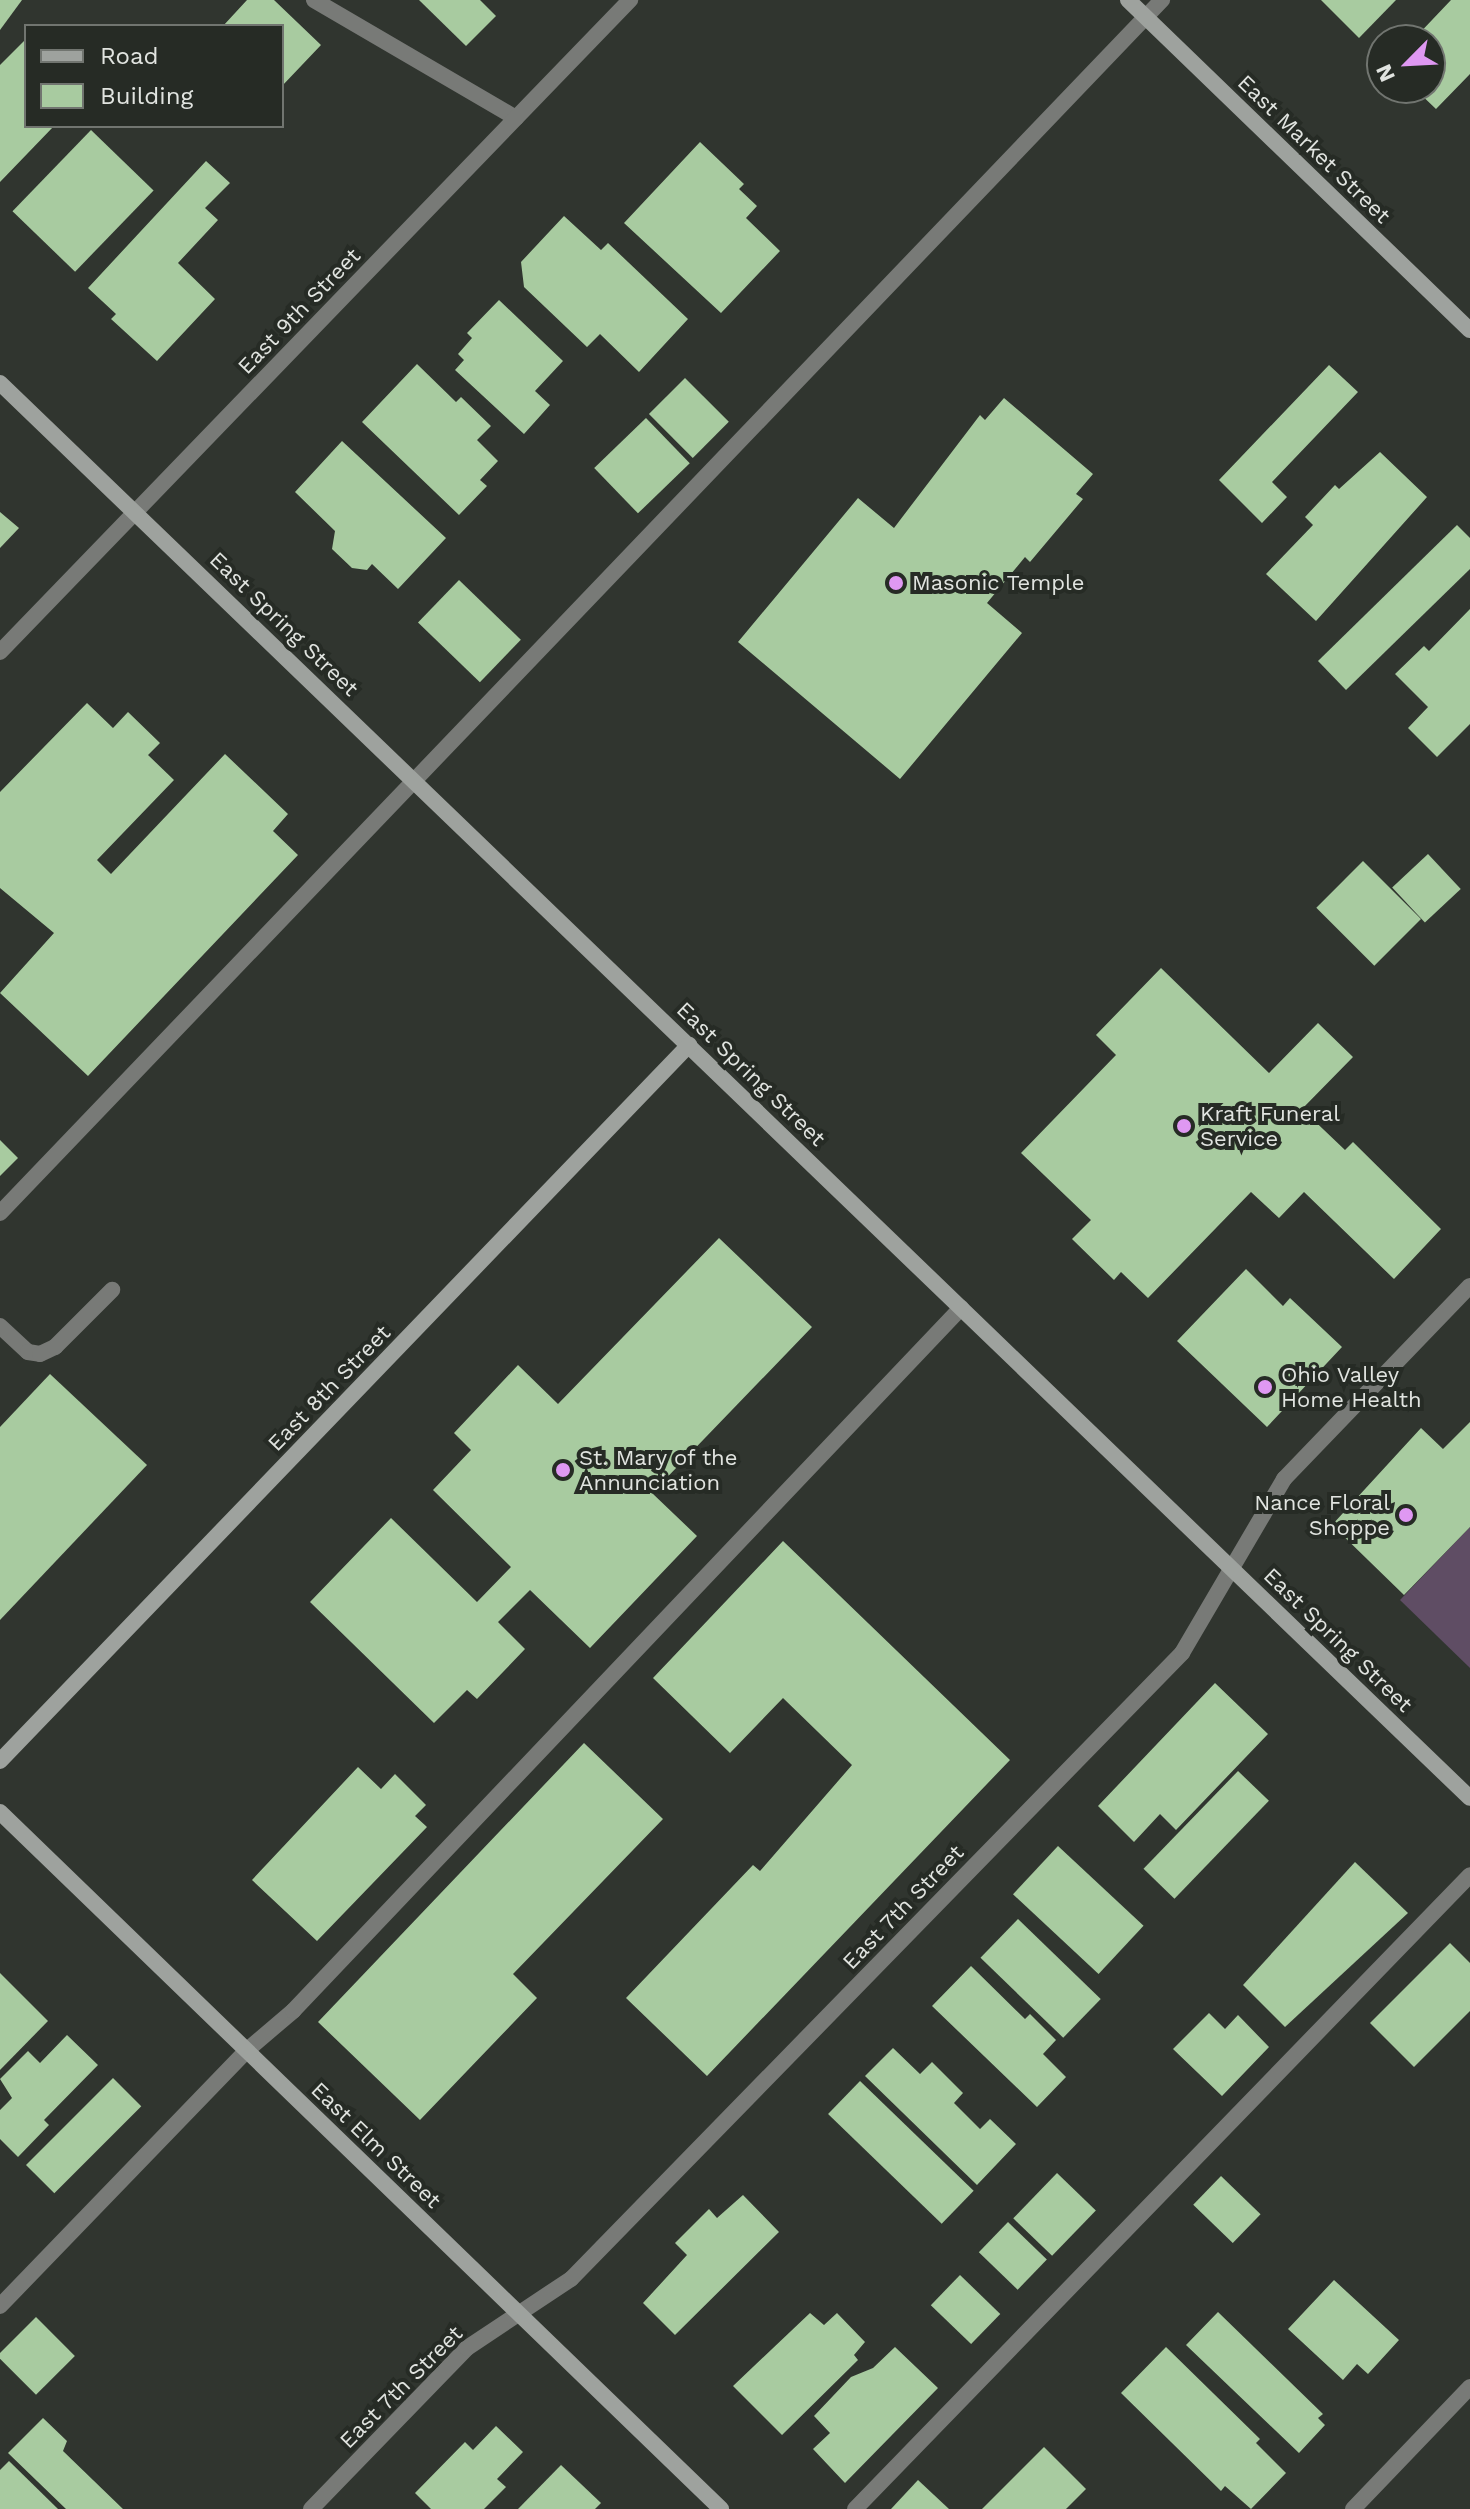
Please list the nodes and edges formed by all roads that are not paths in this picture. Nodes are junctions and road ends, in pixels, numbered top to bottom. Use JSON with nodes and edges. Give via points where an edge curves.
{"nodes":[{"id":1,"x":314,"y":0,"type":"edge"},
{"id":2,"x":630,"y":0,"type":"edge"},
{"id":3,"x":1128,"y":0,"type":"edge"},
{"id":4,"x":1162,"y":0,"type":"edge"},
{"id":5,"x":1146,"y":18,"type":"junction"},
{"id":6,"x":516,"y":118,"type":"junction"},
{"id":7,"x":1470,"y":330,"type":"edge"},
{"id":8,"x":0,"y":383,"type":"edge"},
{"id":9,"x":135,"y":512,"type":"junction"},
{"id":10,"x":0,"y":652,"type":"edge"},
{"id":11,"x":414,"y":780,"type":"junction"},
{"id":12,"x":689,"y":1045,"type":"junction"},
{"id":13,"x":0,"y":1213,"type":"edge"},
{"id":14,"x":1470,"y":1286,"type":"edge"},
{"id":15,"x":112,"y":1290,"type":"dead end"},
{"id":16,"x":961,"y":1308,"type":"junction"},
{"id":17,"x":0,"y":1326,"type":"edge"},
{"id":18,"x":1232,"y":1569,"type":"junction"},
{"id":19,"x":0,"y":1761,"type":"edge"},
{"id":20,"x":1470,"y":1798,"type":"edge"},
{"id":21,"x":0,"y":1812,"type":"edge"},
{"id":22,"x":1470,"y":1875,"type":"edge"},
{"id":23,"x":246,"y":2051,"type":"junction"},
{"id":24,"x":0,"y":2306,"type":"edge"},
{"id":25,"x":520,"y":2312,"type":"junction"},
{"id":26,"x":1470,"y":2387,"type":"edge"},
{"id":27,"x":311,"y":2509,"type":"edge"},
{"id":28,"x":721,"y":2509,"type":"edge"},
{"id":29,"x":855,"y":2509,"type":"edge"},
{"id":30,"x":1353,"y":2509,"type":"edge"}],
"edges":[{"from":1,"to":6,"type":"street"},
{"from":2,"to":6,"type":"street","name":"East 9th Street"},
{"from":3,"to":5,"type":"main road","name":"East Market Street"},
{"from":4,"to":5,"type":"street"},
{"from":5,"to":7,"type":"main road","name":"East Market Street"},
{"from":5,"to":11,"type":"street"},
{"from":6,"to":9,"type":"street","name":"East 9th Street"},
{"from":8,"to":9,"type":"main road","name":"East Spring Street"},
{"from":9,"to":10,"type":"street","name":"East 9th Street"},
{"from":9,"to":11,"type":"main road","name":"East Spring Street"},
{"from":11,"to":12,"type":"main road","name":"East Spring Street"},
{"from":11,"to":13,"type":"street"},
{"from":12,"to":16,"type":"main road","name":"East Spring Street"},
{"from":12,"to":19,"type":"main road","name":"East 8th Street"},
{"from":14,"to":18,"type":"street","name":"East 7th Street","via":[[1284,1479]]},
{"from":15,"to":17,"type":"street","via":[[55,1347],[40,1354],[28,1352]]},
{"from":16,"to":18,"type":"main road","name":"East Spring Street"},
{"from":16,"to":23,"type":"street","via":[[293,2011]]},
{"from":18,"to":20,"type":"main road","name":"East Spring Street"},
{"from":18,"to":25,"type":"street","name":"East 7th Street","via":[[1182,1653],[571,2279]]},
{"from":21,"to":23,"type":"main road","name":"East Elm Street"},
{"from":22,"to":29,"type":"street"},
{"from":23,"to":24,"type":"street"},
{"from":23,"to":25,"type":"main road","name":"East Elm Street"},
{"from":25,"to":27,"type":"street","name":"East 7th Street","via":[[467,2348]]},
{"from":25,"to":28,"type":"main road","name":"East Elm Street"},
{"from":26,"to":30,"type":"street"}]}
